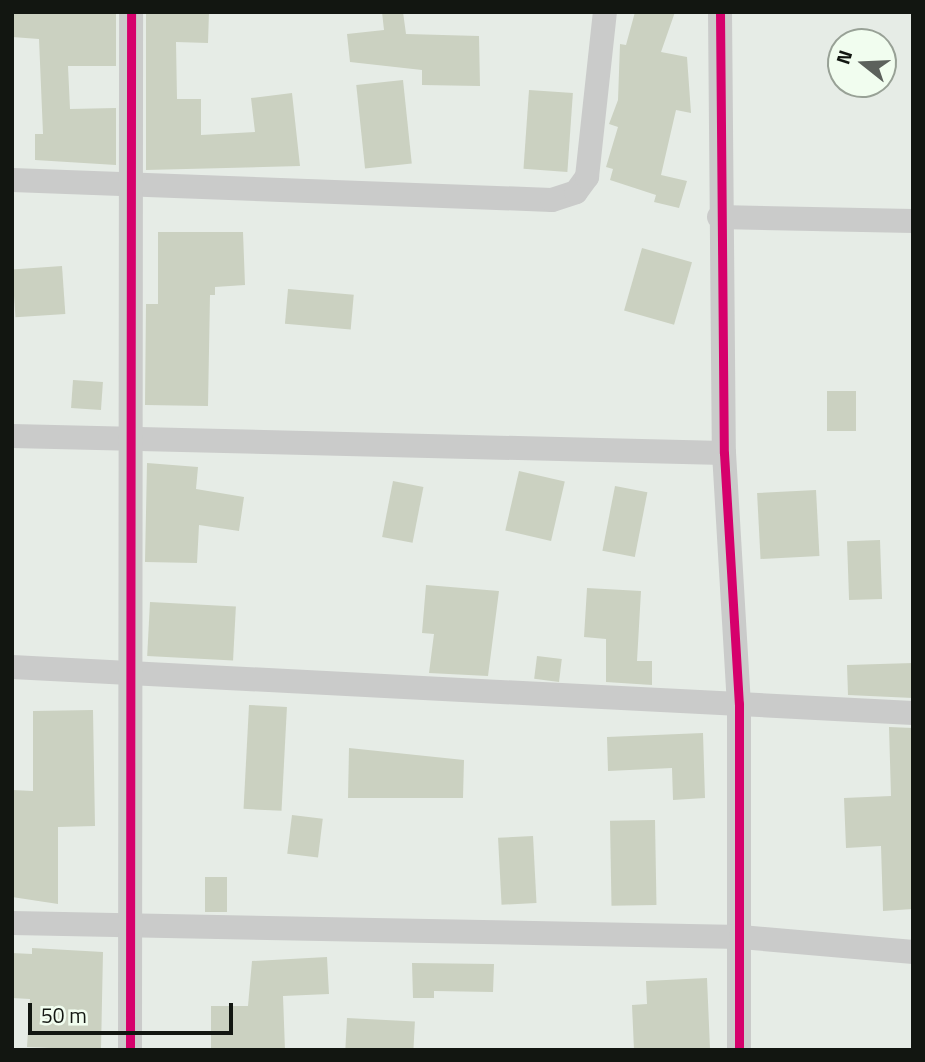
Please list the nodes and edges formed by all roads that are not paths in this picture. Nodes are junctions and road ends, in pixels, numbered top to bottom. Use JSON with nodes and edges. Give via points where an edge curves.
{"nodes":[{"id":1,"x":131,"y":12,"type":"edge"},
{"id":2,"x":605,"y":12,"type":"edge"},
{"id":3,"x":720,"y":12,"type":"edge"},
{"id":4,"x":12,"y":180,"type":"edge"},
{"id":5,"x":128,"y":186,"type":"junction"},
{"id":6,"x":719,"y":217,"type":"junction"},
{"id":7,"x":913,"y":221,"type":"edge"},
{"id":8,"x":12,"y":436,"type":"edge"},
{"id":9,"x":130,"y":439,"type":"junction"},
{"id":10,"x":724,"y":453,"type":"junction"},
{"id":11,"x":12,"y":667,"type":"edge"},
{"id":12,"x":131,"y":672,"type":"junction"},
{"id":13,"x":739,"y":704,"type":"junction"},
{"id":14,"x":913,"y":713,"type":"edge"},
{"id":15,"x":12,"y":923,"type":"edge"},
{"id":16,"x":131,"y":925,"type":"junction"},
{"id":17,"x":741,"y":937,"type":"junction"},
{"id":18,"x":913,"y":952,"type":"edge"},
{"id":19,"x":130,"y":1050,"type":"edge"},
{"id":20,"x":739,"y":1050,"type":"edge"}],
"edges":[{"from":1,"to":5,"type":"street"},
{"from":2,"to":5,"type":"street","via":[[592,155],[576,192],[528,200]]},
{"from":3,"to":6,"type":"street"},
{"from":4,"to":5,"type":"street"},
{"from":5,"to":9,"type":"street"},
{"from":6,"to":7,"type":"street"},
{"from":6,"to":10,"type":"street"},
{"from":8,"to":9,"type":"street"},
{"from":9,"to":10,"type":"street"},
{"from":9,"to":12,"type":"street"},
{"from":10,"to":13,"type":"street"},
{"from":11,"to":12,"type":"street"},
{"from":12,"to":13,"type":"street"},
{"from":12,"to":16,"type":"street"},
{"from":13,"to":14,"type":"street"},
{"from":13,"to":17,"type":"street"},
{"from":15,"to":16,"type":"street"},
{"from":16,"to":17,"type":"street"},
{"from":16,"to":19,"type":"street"},
{"from":17,"to":18,"type":"street"},
{"from":17,"to":20,"type":"street"}]}
